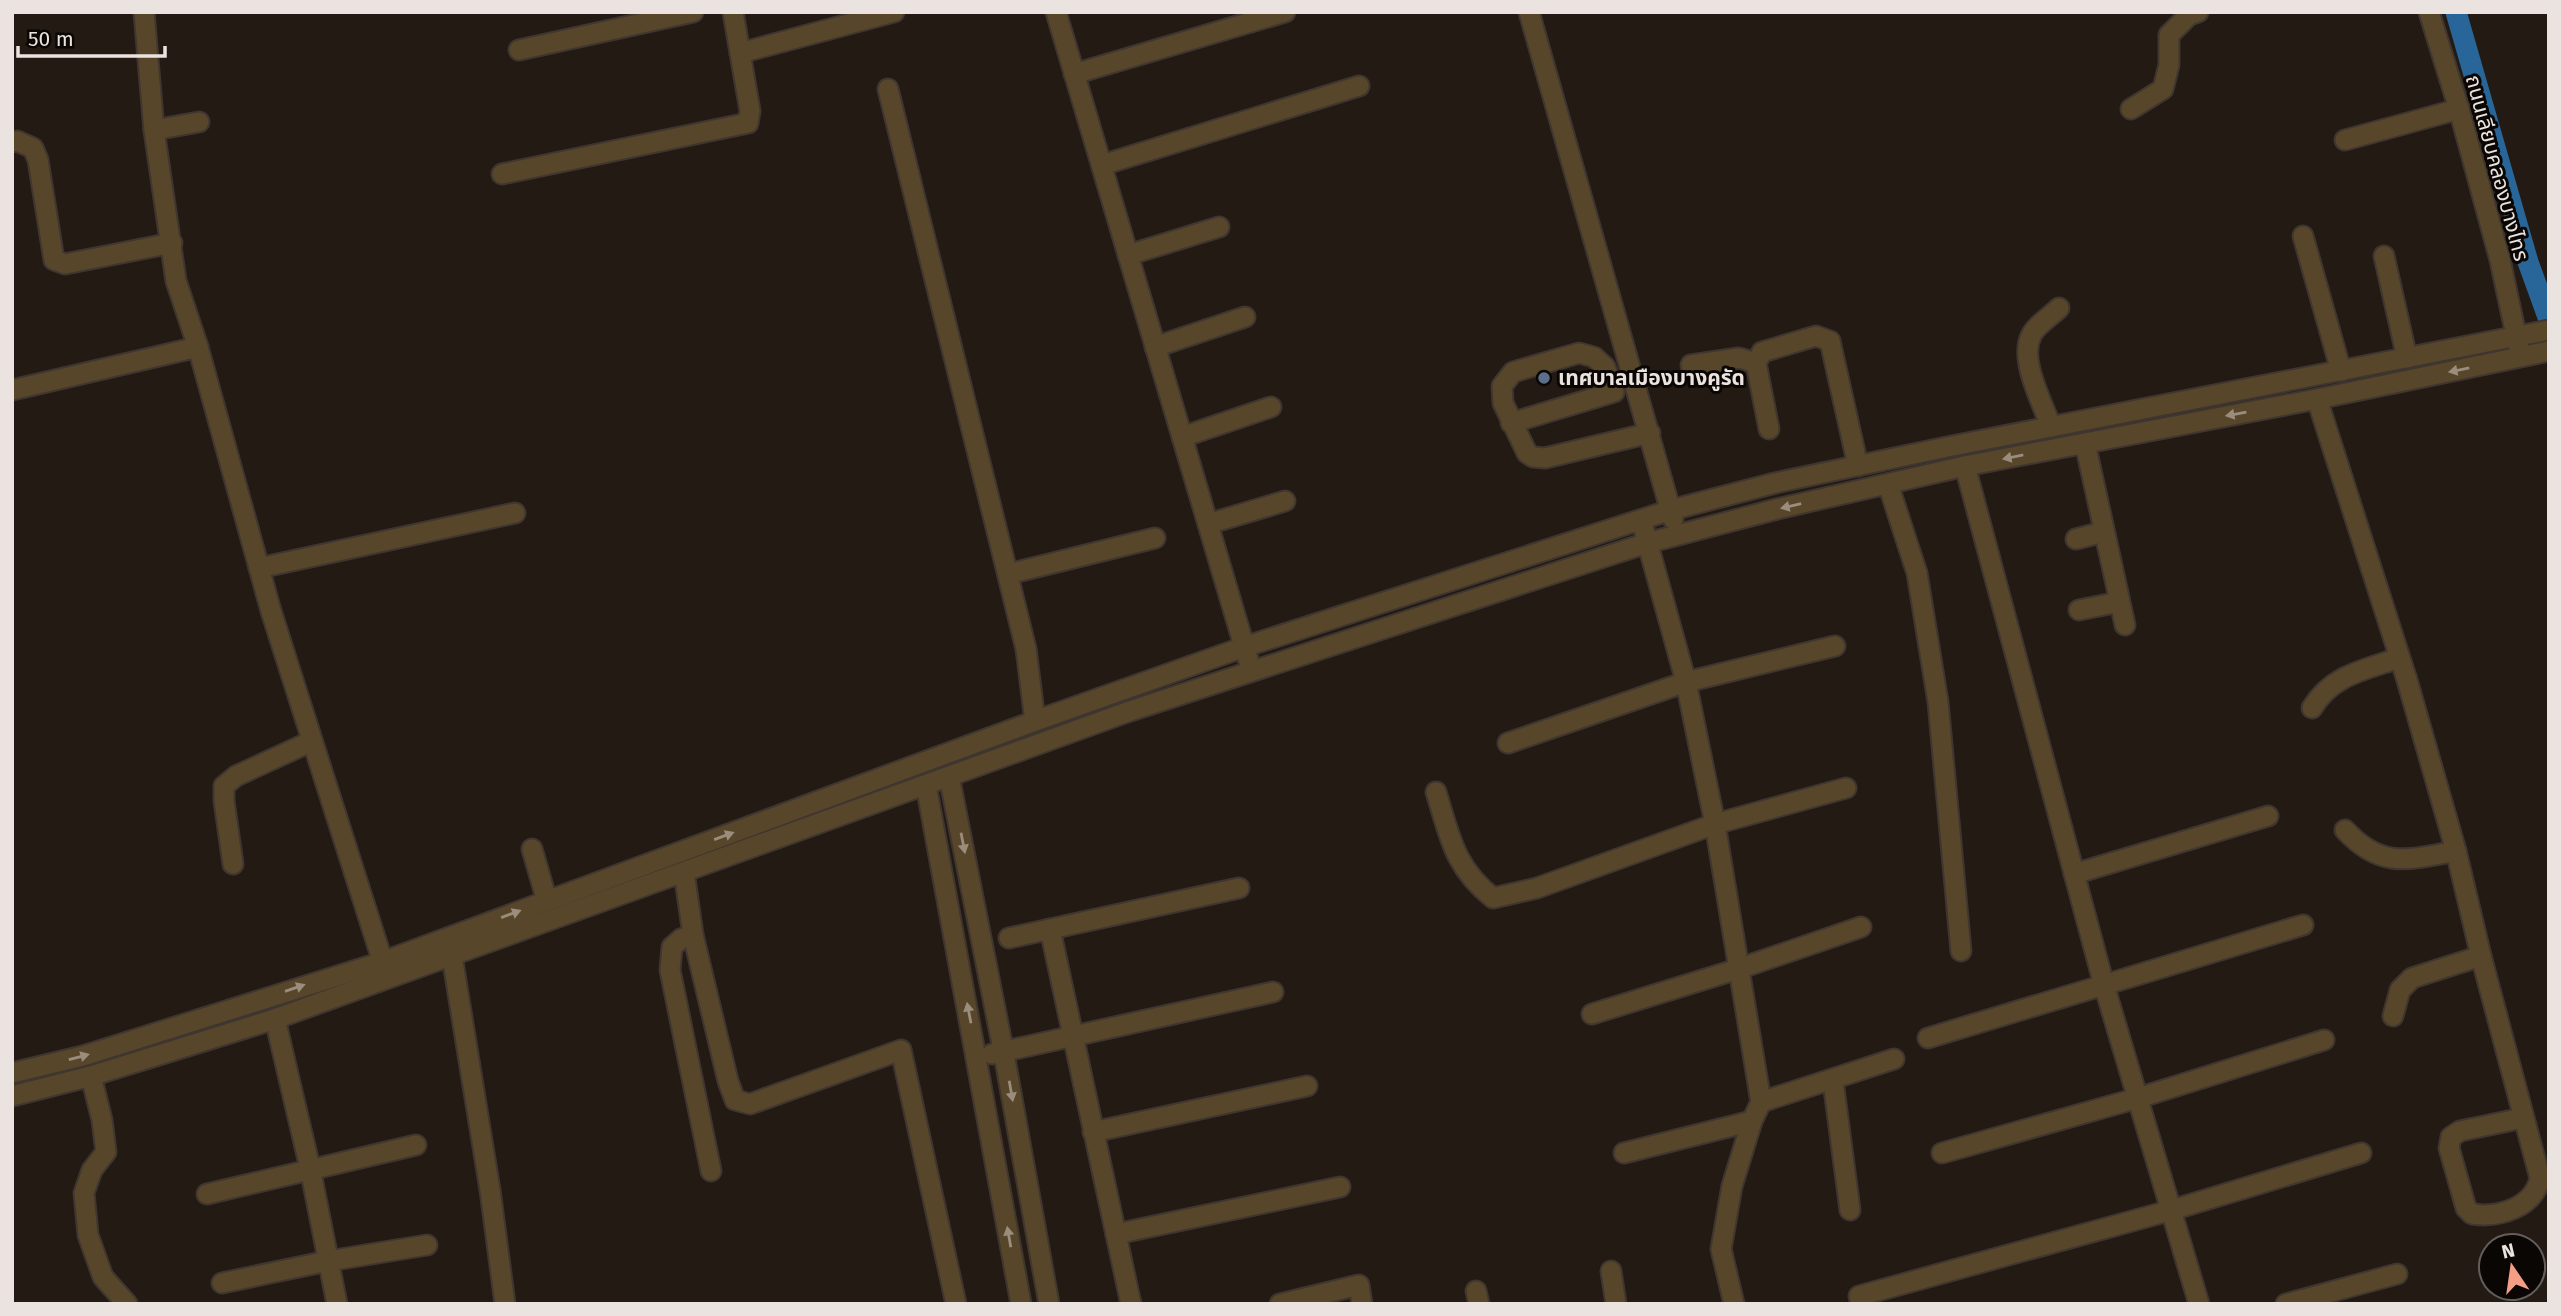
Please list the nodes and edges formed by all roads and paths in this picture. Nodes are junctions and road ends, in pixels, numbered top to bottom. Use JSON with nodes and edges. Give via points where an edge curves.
{"nodes":[{"id":1,"x":144,"y":12,"type":"edge"},
{"id":2,"x":693,"y":12,"type":"edge"},
{"id":3,"x":733,"y":12,"type":"edge"},
{"id":4,"x":894,"y":12,"type":"edge"},
{"id":5,"x":1056,"y":12,"type":"edge"},
{"id":6,"x":1284,"y":12,"type":"edge"},
{"id":7,"x":1529,"y":12,"type":"edge"},
{"id":8,"x":2198,"y":12,"type":"edge"},
{"id":9,"x":2429,"y":12,"type":"edge"},
{"id":10,"x":519,"y":50,"type":"dead end"},
{"id":11,"x":740,"y":52,"type":"junction"},
{"id":12,"x":1074,"y":74,"type":"junction"},
{"id":13,"x":1359,"y":86,"type":"dead end"},
{"id":14,"x":888,"y":89,"type":"dead end"},
{"id":15,"x":2131,"y":109,"type":"dead end"},
{"id":16,"x":2459,"y":109,"type":"junction"},
{"id":17,"x":200,"y":122,"type":"dead end"},
{"id":18,"x":154,"y":130,"type":"junction"},
{"id":19,"x":2345,"y":140,"type":"dead end"},
{"id":20,"x":12,"y":142,"type":"edge"},
{"id":21,"x":1102,"y":165,"type":"junction"},
{"id":22,"x":502,"y":174,"type":"dead end"},
{"id":23,"x":1219,"y":227,"type":"dead end"},
{"id":24,"x":2303,"y":236,"type":"dead end"},
{"id":25,"x":172,"y":243,"type":"junction"},
{"id":26,"x":1128,"y":256,"type":"junction"},
{"id":27,"x":2384,"y":257,"type":"dead end"},
{"id":28,"x":2059,"y":308,"type":"dead end"},
{"id":29,"x":1245,"y":317,"type":"dead end"},
{"id":30,"x":2549,"y":330,"type":"edge"},
{"id":31,"x":2521,"y":336,"type":"junction"},
{"id":32,"x":198,"y":347,"type":"junction"},
{"id":33,"x":1156,"y":347,"type":"junction"},
{"id":34,"x":2549,"y":351,"type":"edge"},
{"id":35,"x":2523,"y":357,"type":"junction"},
{"id":36,"x":2407,"y":358,"type":"junction"},
{"id":37,"x":1756,"y":363,"type":"junction"},
{"id":38,"x":1691,"y":365,"type":"dead end"},
{"id":39,"x":2341,"y":371,"type":"junction"},
{"id":40,"x":1636,"y":384,"type":"junction"},
{"id":41,"x":12,"y":390,"type":"edge"},
{"id":42,"x":1614,"y":392,"type":"junction"},
{"id":43,"x":2317,"y":399,"type":"junction"},
{"id":44,"x":1271,"y":407,"type":"dead end"},
{"id":45,"x":1511,"y":423,"type":"junction"},
{"id":46,"x":2052,"y":427,"type":"junction"},
{"id":47,"x":1769,"y":429,"type":"dead end"},
{"id":48,"x":1650,"y":433,"type":"junction"},
{"id":49,"x":1182,"y":437,"type":"junction"},
{"id":50,"x":2085,"y":443,"type":"junction"},
{"id":51,"x":1858,"y":466,"type":"junction"},
{"id":52,"x":1965,"y":466,"type":"junction"},
{"id":53,"x":1888,"y":484,"type":"junction"},
{"id":54,"x":1284,"y":501,"type":"dead end"},
{"id":55,"x":1671,"y":510,"type":"junction"},
{"id":56,"x":515,"y":513,"type":"dead end"},
{"id":57,"x":1641,"y":519,"type":"junction"},
{"id":58,"x":1208,"y":524,"type":"junction"},
{"id":59,"x":2103,"y":533,"type":"junction"},
{"id":60,"x":1677,"y":535,"type":"junction"},
{"id":61,"x":1155,"y":538,"type":"dead end"},
{"id":62,"x":2076,"y":539,"type":"dead end"},
{"id":63,"x":1647,"y":543,"type":"junction"},
{"id":64,"x":259,"y":569,"type":"junction"},
{"id":65,"x":1007,"y":574,"type":"junction"},
{"id":66,"x":2119,"y":602,"type":"junction"},
{"id":67,"x":2079,"y":610,"type":"dead end"},
{"id":68,"x":2125,"y":625,"type":"dead end"},
{"id":69,"x":1835,"y":646,"type":"dead end"},
{"id":70,"x":1244,"y":648,"type":"junction"},
{"id":71,"x":2399,"y":658,"type":"junction"},
{"id":72,"x":1252,"y":672,"type":"junction"},
{"id":73,"x":1686,"y":682,"type":"junction"},
{"id":74,"x":2312,"y":708,"type":"dead end"},
{"id":75,"x":1035,"y":721,"type":"junction"},
{"id":76,"x":312,"y":741,"type":"junction"},
{"id":77,"x":1508,"y":743,"type":"dead end"},
{"id":78,"x":949,"y":776,"type":"junction"},
{"id":79,"x":926,"y":785,"type":"junction"},
{"id":80,"x":1846,"y":788,"type":"dead end"},
{"id":81,"x":1436,"y":792,"type":"dead end"},
{"id":82,"x":2268,"y":816,"type":"dead end"},
{"id":83,"x":1715,"y":824,"type":"junction"},
{"id":84,"x":2345,"y":830,"type":"dead end"},
{"id":85,"x":532,"y":849,"type":"dead end"},
{"id":86,"x":2456,"y":851,"type":"junction"},
{"id":87,"x":233,"y":864,"type":"dead end"},
{"id":88,"x":684,"y":872,"type":"junction"},
{"id":89,"x":2074,"y":874,"type":"junction"},
{"id":90,"x":1239,"y":888,"type":"dead end"},
{"id":91,"x":547,"y":901,"type":"junction"},
{"id":92,"x":2303,"y":925,"type":"dead end"},
{"id":93,"x":1861,"y":927,"type":"dead end"},
{"id":94,"x":1050,"y":929,"type":"junction"},
{"id":95,"x":693,"y":935,"type":"junction"},
{"id":96,"x":1009,"y":938,"type":"dead end"},
{"id":97,"x":1961,"y":951,"type":"dead end"},
{"id":98,"x":452,"y":956,"type":"junction"},
{"id":99,"x":2481,"y":956,"type":"junction"},
{"id":100,"x":1738,"y":969,"type":"junction"},
{"id":101,"x":385,"y":970,"type":"junction"},
{"id":102,"x":2104,"y":985,"type":"junction"},
{"id":103,"x":1272,"y":992,"type":"dead end"},
{"id":104,"x":1592,"y":1014,"type":"dead end"},
{"id":105,"x":2393,"y":1016,"type":"dead end"},
{"id":106,"x":275,"y":1019,"type":"junction"},
{"id":107,"x":1072,"y":1035,"type":"junction"},
{"id":108,"x":1928,"y":1038,"type":"dead end"},
{"id":109,"x":2324,"y":1040,"type":"dead end"},
{"id":110,"x":1003,"y":1051,"type":"junction"},
{"id":111,"x":977,"y":1057,"type":"junction"},
{"id":112,"x":1894,"y":1059,"type":"dead end"},
{"id":113,"x":12,"y":1073,"type":"edge"},
{"id":114,"x":92,"y":1076,"type":"junction"},
{"id":115,"x":1833,"y":1081,"type":"junction"},
{"id":116,"x":1307,"y":1086,"type":"dead end"},
{"id":117,"x":12,"y":1096,"type":"edge"},
{"id":118,"x":2138,"y":1098,"type":"junction"},
{"id":119,"x":1761,"y":1102,"type":"junction"},
{"id":120,"x":2524,"y":1118,"type":"junction"},
{"id":121,"x":1752,"y":1121,"type":"junction"},
{"id":122,"x":1094,"y":1132,"type":"junction"},
{"id":123,"x":416,"y":1145,"type":"dead end"},
{"id":124,"x":1624,"y":1153,"type":"dead end"},
{"id":125,"x":1942,"y":1153,"type":"dead end"},
{"id":126,"x":2361,"y":1153,"type":"dead end"},
{"id":127,"x":310,"y":1168,"type":"junction"},
{"id":128,"x":711,"y":1171,"type":"dead end"},
{"id":129,"x":1340,"y":1187,"type":"dead end"},
{"id":130,"x":207,"y":1194,"type":"dead end"},
{"id":131,"x":1850,"y":1210,"type":"dead end"},
{"id":132,"x":2172,"y":1210,"type":"junction"},
{"id":133,"x":1116,"y":1234,"type":"junction"},
{"id":134,"x":427,"y":1245,"type":"dead end"},
{"id":135,"x":328,"y":1261,"type":"junction"},
{"id":136,"x":1611,"y":1271,"type":"dead end"},
{"id":137,"x":2397,"y":1273,"type":"dead end"},
{"id":138,"x":222,"y":1283,"type":"dead end"},
{"id":139,"x":127,"y":1304,"type":"edge"},
{"id":140,"x":337,"y":1304,"type":"edge"},
{"id":141,"x":505,"y":1304,"type":"edge"},
{"id":142,"x":956,"y":1304,"type":"edge"},
{"id":143,"x":1021,"y":1304,"type":"edge"},
{"id":144,"x":1049,"y":1304,"type":"edge"},
{"id":145,"x":1131,"y":1304,"type":"edge"},
{"id":146,"x":1280,"y":1304,"type":"edge"},
{"id":147,"x":1362,"y":1304,"type":"edge"},
{"id":148,"x":1616,"y":1304,"type":"edge"},
{"id":149,"x":1734,"y":1304,"type":"edge"},
{"id":150,"x":1861,"y":1304,"type":"edge"},
{"id":151,"x":2199,"y":1304,"type":"edge"},
{"id":152,"x":2286,"y":1304,"type":"edge"}],
"edges":[{"from":1,"to":18,"type":"street"},
{"from":2,"to":10,"type":"street"},
{"from":3,"to":11,"type":"street"},
{"from":4,"to":11,"type":"street"},
{"from":5,"to":12,"type":"street"},
{"from":6,"to":12,"type":"street"},
{"from":7,"to":40,"type":"street"},
{"from":8,"to":15,"type":"street","via":[[2169,35],[2163,89]]},
{"from":9,"to":16,"type":"street","name":"ถนนเลียบคลองบางไทร"},
{"from":11,"to":22,"type":"street","via":[[748,123]]},
{"from":12,"to":21,"type":"street"},
{"from":13,"to":21,"type":"street"},
{"from":14,"to":65,"type":"street"},
{"from":16,"to":19,"type":"street"},
{"from":16,"to":31,"type":"street","name":"ถนนเลียบคลองบางไทร"},
{"from":17,"to":18,"type":"street"},
{"from":18,"to":25,"type":"street"},
{"from":20,"to":25,"type":"street","via":[[33,148],[38,160],[54,260],[65,264]]},
{"from":21,"to":26,"type":"street"},
{"from":23,"to":26,"type":"street"},
{"from":24,"to":39,"type":"street"},
{"from":25,"to":32,"type":"street","via":[[176,281]]},
{"from":26,"to":33,"type":"street"},
{"from":27,"to":36,"type":"street"},
{"from":28,"to":46,"type":"street","via":[[2031,335],[2027,355]]},
{"from":29,"to":33,"type":"street"},
{"from":30,"to":31,"type":"street"},
{"from":31,"to":35,"type":"street","name":"ถนนเลียบคลองบางไทร"},
{"from":31,"to":36,"type":"street"},
{"from":32,"to":41,"type":"street"},
{"from":32,"to":64,"type":"street"},
{"from":33,"to":49,"type":"street"},
{"from":34,"to":35,"type":"street"},
{"from":35,"to":43,"type":"street","one_way":true},
{"from":36,"to":39,"type":"street"},
{"from":37,"to":38,"type":"street","via":[[1739,358]]},
{"from":37,"to":47,"type":"street"},
{"from":37,"to":51,"type":"street","via":[[1762,352],[1816,336],[1830,341]]},
{"from":39,"to":46,"type":"street"},
{"from":40,"to":42,"type":"street"},
{"from":40,"to":48,"type":"street"},
{"from":42,"to":45,"type":"street"},
{"from":42,"to":45,"type":"street","via":[[1605,366],[1579,353],[1513,372],[1502,386]]},
{"from":43,"to":50,"type":"street","one_way":true},
{"from":43,"to":71,"type":"street"},
{"from":44,"to":49,"type":"street"},
{"from":45,"to":48,"type":"street","via":[[1527,453],[1545,458]]},
{"from":46,"to":51,"type":"street"},
{"from":48,"to":55,"type":"street"},
{"from":49,"to":58,"type":"street"},
{"from":50,"to":52,"type":"street","one_way":true},
{"from":50,"to":59,"type":"street"},
{"from":51,"to":55,"type":"street"},
{"from":52,"to":53,"type":"street"},
{"from":52,"to":89,"type":"street"},
{"from":53,"to":60,"type":"street","one_way":true},
{"from":53,"to":97,"type":"street","via":[[1917,573],[1938,702]]},
{"from":54,"to":58,"type":"street"},
{"from":55,"to":57,"type":"street"},
{"from":55,"to":60,"type":"street"},
{"from":56,"to":64,"type":"street"},
{"from":57,"to":63,"type":"street"},
{"from":57,"to":70,"type":"street"},
{"from":58,"to":70,"type":"street"},
{"from":59,"to":62,"type":"street"},
{"from":59,"to":66,"type":"street"},
{"from":60,"to":63,"type":"street"},
{"from":61,"to":65,"type":"street"},
{"from":63,"to":72,"type":"street"},
{"from":63,"to":73,"type":"street"},
{"from":64,"to":76,"type":"street"},
{"from":65,"to":75,"type":"street","via":[[1026,649]]},
{"from":66,"to":67,"type":"street"},
{"from":66,"to":68,"type":"street"},
{"from":69,"to":73,"type":"street"},
{"from":70,"to":72,"type":"street"},
{"from":70,"to":75,"type":"street"},
{"from":71,"to":74,"type":"street","via":[[2344,676],[2321,692]]},
{"from":71,"to":86,"type":"street"},
{"from":72,"to":78,"type":"street"},
{"from":73,"to":77,"type":"street"},
{"from":73,"to":83,"type":"street"},
{"from":91,"to":75,"type":"street","one_way":true},
{"from":76,"to":87,"type":"street","via":[[224,786]]},
{"from":76,"to":101,"type":"street"},
{"from":78,"to":79,"type":"street"},
{"from":78,"to":110,"type":"street","one_way":true},
{"from":79,"to":88,"type":"street"},
{"from":111,"to":79,"type":"street","one_way":true},
{"from":80,"to":83,"type":"street"},
{"from":81,"to":83,"type":"street","via":[[1456,855],[1474,882],[1493,898],[1537,888]]},
{"from":82,"to":89,"type":"street"},
{"from":83,"to":100,"type":"street"},
{"from":84,"to":86,"type":"street","via":[[2366,850],[2383,857],[2404,860]]},
{"from":85,"to":91,"type":"street"},
{"from":86,"to":99,"type":"street"},
{"from":88,"to":95,"type":"street"},
{"from":88,"to":98,"type":"street"},
{"from":89,"to":102,"type":"street"},
{"from":90,"to":94,"type":"street"},
{"from":101,"to":91,"type":"street","one_way":true},
{"from":92,"to":102,"type":"street"},
{"from":93,"to":100,"type":"street"},
{"from":94,"to":96,"type":"street"},
{"from":94,"to":107,"type":"street"},
{"from":95,"to":128,"type":"street","via":[[672,947],[670,970]]},
{"from":95,"to":142,"type":"street","via":[[735,1100],[750,1104],[901,1051]]},
{"from":98,"to":101,"type":"street"},
{"from":98,"to":141,"type":"street"},
{"from":99,"to":105,"type":"street","via":[[2412,978],[2400,990]]},
{"from":99,"to":120,"type":"street"},
{"from":100,"to":104,"type":"street"},
{"from":100,"to":119,"type":"street"},
{"from":101,"to":106,"type":"street"},
{"from":113,"to":101,"type":"street","one_way":true},
{"from":102,"to":108,"type":"street"},
{"from":102,"to":118,"type":"street"},
{"from":103,"to":107,"type":"street"},
{"from":106,"to":114,"type":"street"},
{"from":106,"to":127,"type":"street"},
{"from":107,"to":110,"type":"street"},
{"from":107,"to":122,"type":"street"},
{"from":109,"to":118,"type":"street"},
{"from":110,"to":111,"type":"street"},
{"from":110,"to":144,"type":"street","one_way":true},
{"from":143,"to":111,"type":"street","one_way":true},
{"from":112,"to":115,"type":"street"},
{"from":114,"to":117,"type":"street"},
{"from":114,"to":139,"type":"street","via":[[106,1153],[92,1170],[83,1193],[88,1235],[103,1277]]},
{"from":115,"to":119,"type":"street"},
{"from":115,"to":131,"type":"street"},
{"from":116,"to":122,"type":"street"},
{"from":118,"to":125,"type":"street"},
{"from":118,"to":132,"type":"street"},
{"from":119,"to":121,"type":"street"},
{"from":120,"to":120,"type":"street","via":[[2540,1178],[2538,1191],[2520,1207],[2472,1214],[2466,1208],[2449,1148],[2451,1138],[2460,1131]]},
{"from":121,"to":124,"type":"street"},
{"from":121,"to":149,"type":"street","via":[[1732,1186],[1721,1249]]},
{"from":122,"to":133,"type":"street"},
{"from":123,"to":127,"type":"street"},
{"from":126,"to":132,"type":"street"},
{"from":127,"to":130,"type":"street"},
{"from":127,"to":135,"type":"street"},
{"from":129,"to":133,"type":"street"},
{"from":132,"to":150,"type":"street","via":[[1859,1296]]},
{"from":132,"to":151,"type":"street"},
{"from":133,"to":145,"type":"street"},
{"from":134,"to":135,"type":"street"},
{"from":135,"to":138,"type":"street"},
{"from":135,"to":140,"type":"street"},
{"from":136,"to":148,"type":"street"},
{"from":137,"to":152,"type":"street"},
{"from":146,"to":147,"type":"street","via":[[1359,1285]]}]}
